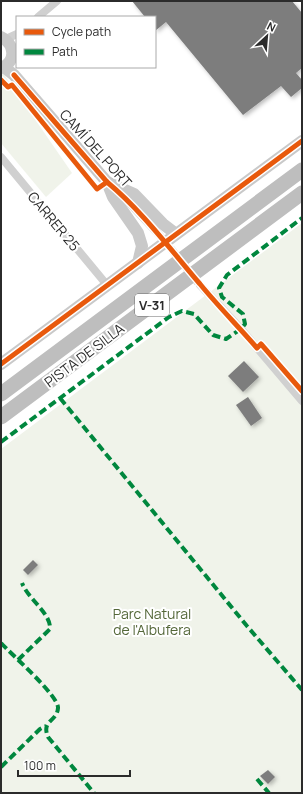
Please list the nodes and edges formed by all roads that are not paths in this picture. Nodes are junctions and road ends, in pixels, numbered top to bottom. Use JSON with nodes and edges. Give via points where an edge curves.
{"nodes":[{"id":1,"x":57,"y":1,"type":"edge"},
{"id":2,"x":39,"y":16,"type":"edge"},
{"id":3,"x":9,"y":40,"type":"edge"},
{"id":4,"x":5,"y":65,"type":"edge"},
{"id":5,"x":302,"y":141,"type":"edge"},
{"id":6,"x":1,"y":157,"type":"edge"},
{"id":7,"x":302,"y":170,"type":"edge"},
{"id":8,"x":107,"y":182,"type":"junction"},
{"id":9,"x":302,"y":193,"type":"edge"},
{"id":10,"x":176,"y":234,"type":"junction"},
{"id":11,"x":161,"y":237,"type":"tunnel mouth"},
{"id":12,"x":138,"y":263,"type":"junction"},
{"id":13,"x":107,"y":285,"type":"junction"},
{"id":14,"x":200,"y":285,"type":"tunnel mouth"},
{"id":15,"x":1,"y":364,"type":"edge"},
{"id":16,"x":1,"y":394,"type":"edge"},
{"id":17,"x":302,"y":401,"type":"edge"},
{"id":18,"x":1,"y":417,"type":"edge"}],
"edges":[{"from":1,"to":2,"type":"street"},
{"from":3,"to":4,"type":"street","via":[[13,52]]},
{"from":4,"to":8,"type":"street","name":"CAMÍ DEL PORT"},
{"from":5,"to":10,"type":"street"},
{"from":6,"to":13,"type":"street","name":"CARRER 25"},
{"from":7,"to":16,"type":"highway","name":"PISTA DE SILLA","number":"V-31"},
{"from":8,"to":10,"type":"street","name":"CAMÍ DEL PORT","via":[[134,194]]},
{"from":8,"to":11,"type":"street","name":"CAMÍ DEL PORT"},
{"from":8,"to":12,"type":"street","name":"CAMÍ DEL PORT","via":[[113,197],[138,233],[142,246]]},
{"from":9,"to":18,"type":"highway","name":"PISTA DE SILLA","number":"V-31"},
{"from":10,"to":12,"type":"street"},
{"from":12,"to":13,"type":"street"},
{"from":13,"to":15,"type":"street"},
{"from":14,"to":17,"type":"street"}]}
